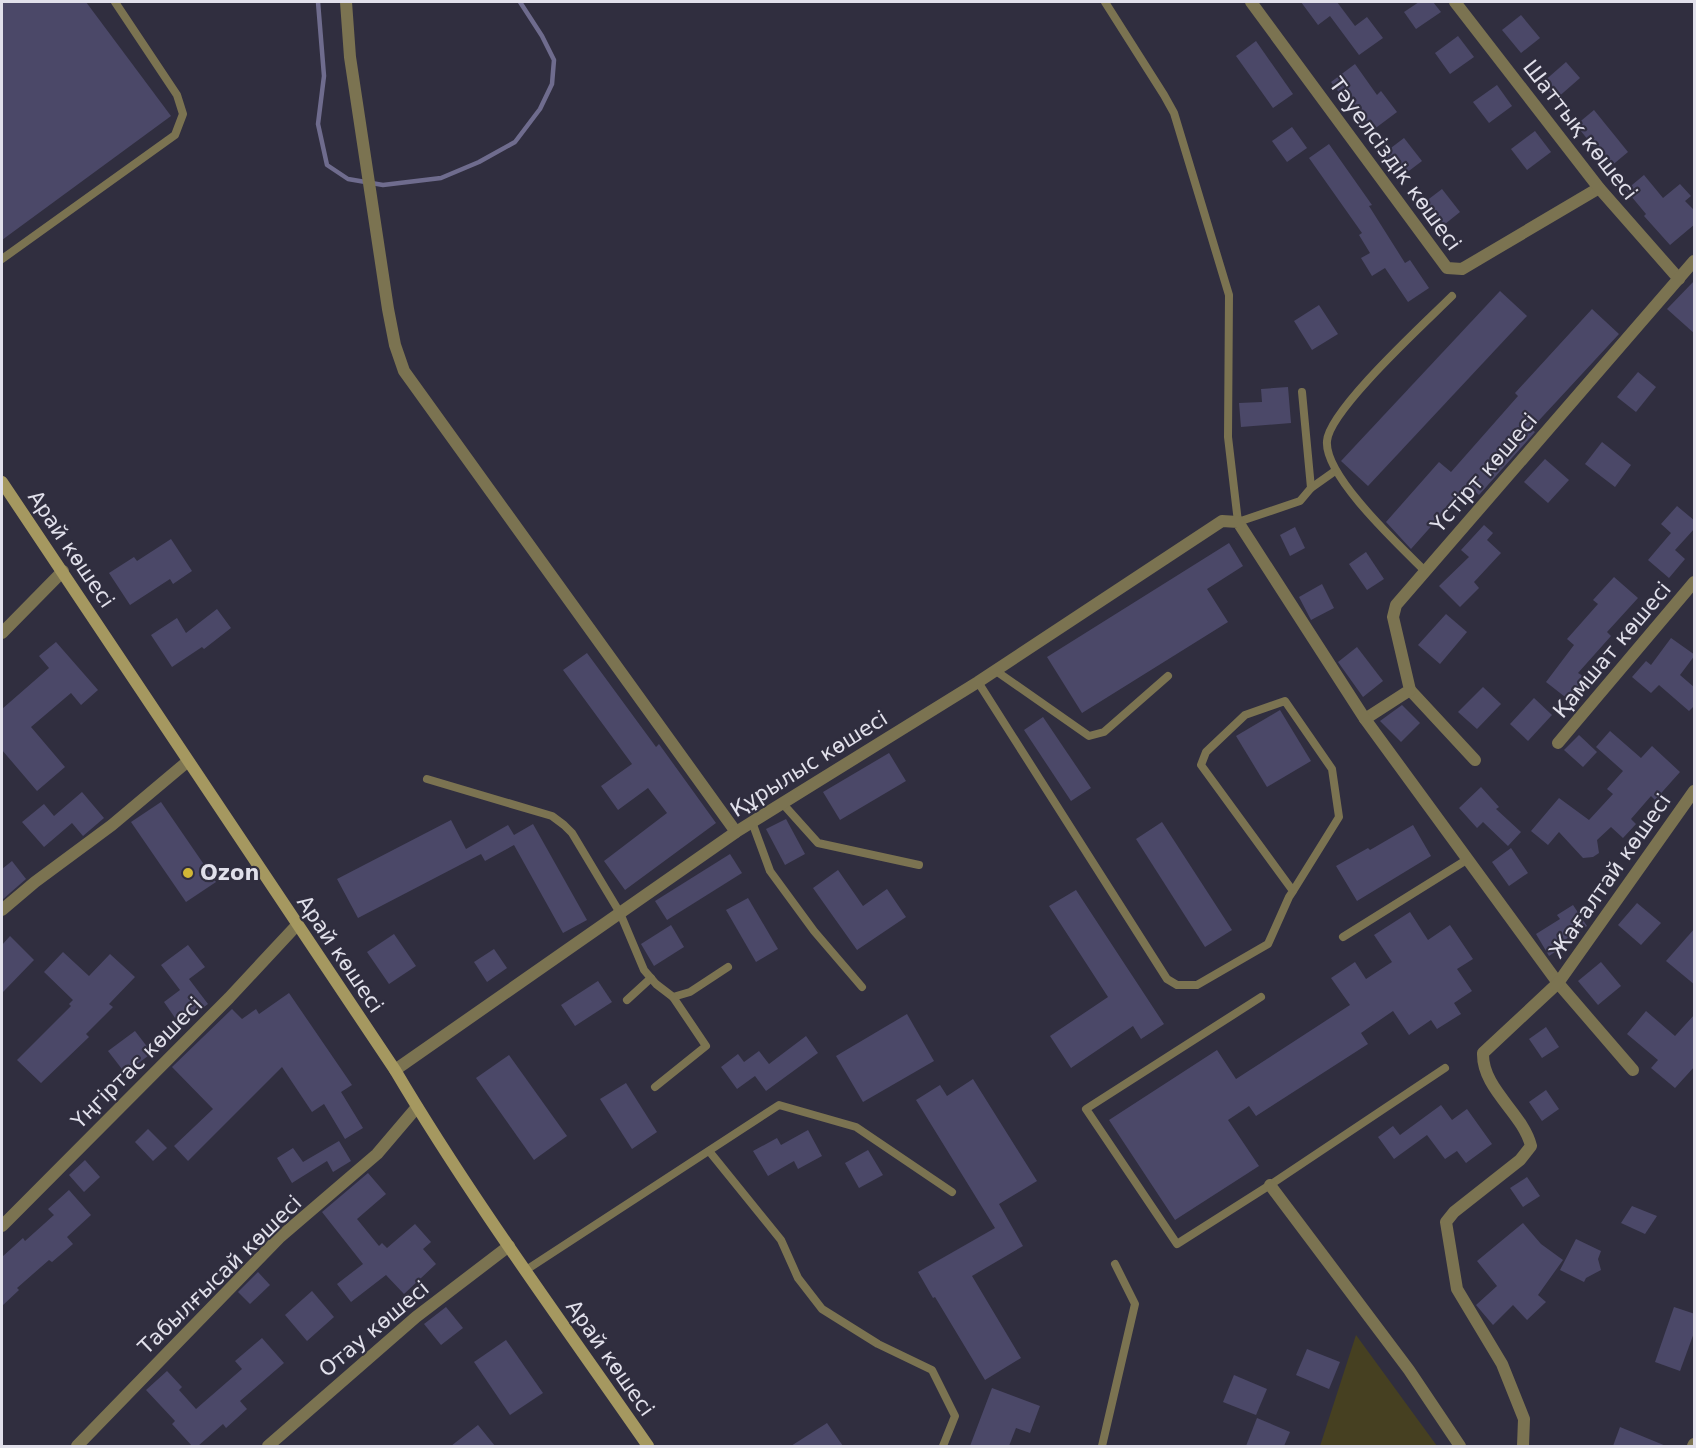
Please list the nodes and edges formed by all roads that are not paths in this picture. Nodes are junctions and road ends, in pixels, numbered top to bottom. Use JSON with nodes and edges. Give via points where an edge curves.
{"nodes":[{"id":1,"x":115,"y":2,"type":"edge"},
{"id":2,"x":346,"y":2,"type":"edge"},
{"id":3,"x":1105,"y":2,"type":"edge"},
{"id":4,"x":1251,"y":2,"type":"edge"},
{"id":5,"x":1455,"y":2,"type":"edge"},
{"id":6,"x":1599,"y":188,"type":"junction"},
{"id":7,"x":2,"y":259,"type":"edge"},
{"id":8,"x":1695,"y":261,"type":"edge"},
{"id":9,"x":1679,"y":279,"type":"junction"},
{"id":10,"x":1452,"y":296,"type":"dead end"},
{"id":11,"x":1302,"y":392,"type":"dead end"},
{"id":12,"x":1335,"y":471,"type":"junction"},
{"id":13,"x":2,"y":482,"type":"edge"},
{"id":14,"x":1311,"y":488,"type":"junction"},
{"id":15,"x":1238,"y":522,"type":"junction"},
{"id":16,"x":1425,"y":571,"type":"junction"},
{"id":17,"x":63,"y":572,"type":"junction"},
{"id":18,"x":1695,"y":582,"type":"edge"},
{"id":19,"x":2,"y":633,"type":"edge"},
{"id":20,"x":996,"y":671,"type":"junction"},
{"id":21,"x":1168,"y":676,"type":"dead end"},
{"id":22,"x":978,"y":682,"type":"junction"},
{"id":23,"x":1410,"y":690,"type":"junction"},
{"id":24,"x":1365,"y":719,"type":"junction"},
{"id":25,"x":1558,"y":743,"type":"dead end"},
{"id":26,"x":1475,"y":760,"type":"dead end"},
{"id":27,"x":188,"y":762,"type":"junction"},
{"id":28,"x":427,"y":779,"type":"dead end"},
{"id":29,"x":1695,"y":791,"type":"edge"},
{"id":30,"x":783,"y":804,"type":"junction"},
{"id":31,"x":752,"y":822,"type":"junction"},
{"id":32,"x":736,"y":832,"type":"junction"},
{"id":33,"x":1468,"y":859,"type":"junction"},
{"id":34,"x":919,"y":865,"type":"dead end"},
{"id":35,"x":1293,"y":891,"type":"junction"},
{"id":36,"x":2,"y":910,"type":"edge"},
{"id":37,"x":620,"y":913,"type":"junction"},
{"id":38,"x":297,"y":925,"type":"junction"},
{"id":39,"x":1344,"y":937,"type":"dead end"},
{"id":40,"x":728,"y":968,"type":"dead end"},
{"id":41,"x":651,"y":978,"type":"junction"},
{"id":42,"x":1558,"y":983,"type":"junction"},
{"id":43,"x":862,"y":987,"type":"dead end"},
{"id":44,"x":673,"y":997,"type":"junction"},
{"id":45,"x":1261,"y":997,"type":"dead end"},
{"id":46,"x":627,"y":1000,"type":"dead end"},
{"id":47,"x":1445,"y":1068,"type":"dead end"},
{"id":48,"x":395,"y":1070,"type":"junction"},
{"id":49,"x":1633,"y":1070,"type":"dead end"},
{"id":50,"x":655,"y":1087,"type":"dead end"},
{"id":51,"x":417,"y":1107,"type":"junction"},
{"id":52,"x":709,"y":1151,"type":"junction"},
{"id":53,"x":1270,"y":1185,"type":"junction"},
{"id":54,"x":952,"y":1192,"type":"dead end"},
{"id":55,"x":2,"y":1226,"type":"edge"},
{"id":56,"x":509,"y":1246,"type":"junction"},
{"id":57,"x":1115,"y":1264,"type":"dead end"},
{"id":58,"x":526,"y":1270,"type":"junction"},
{"id":59,"x":1524,"y":1419,"type":"junction"},
{"id":60,"x":77,"y":1446,"type":"edge"},
{"id":61,"x":268,"y":1446,"type":"edge"},
{"id":62,"x":648,"y":1446,"type":"edge"},
{"id":63,"x":944,"y":1446,"type":"edge"},
{"id":64,"x":1102,"y":1446,"type":"edge"},
{"id":65,"x":1460,"y":1446,"type":"edge"},
{"id":66,"x":1523,"y":1446,"type":"edge"},
{"id":67,"x":1532,"y":1446,"type":"edge"}],
"edges":[{"from":1,"to":7,"type":"lane","via":[[177,95],[183,114],[176,135]]},
{"from":2,"to":32,"type":"street","via":[[350,57],[388,309],[404,371]]},
{"from":3,"to":15,"type":"lane","via":[[1174,113],[1229,295],[1228,436]]},
{"from":4,"to":6,"type":"street","name":"Тәуелсіздік көшесі","via":[[1447,268],[1462,269]]},
{"from":5,"to":6,"type":"street","name":"Шаттық көшесі"},
{"from":6,"to":9,"type":"street","name":"Шаттық көшесі"},
{"from":8,"to":9,"type":"street","name":"Үстірт көшесі"},
{"from":9,"to":16,"type":"street","name":"Үстірт көшесі"},
{"from":10,"to":12,"type":"lane","via":[[1340,412],[1327,441]]},
{"from":11,"to":14,"type":"lane"},
{"from":12,"to":14,"type":"lane"},
{"from":12,"to":16,"type":"lane"},
{"from":13,"to":17,"type":"main road","name":"Арай көшесі"},
{"from":14,"to":15,"type":"lane","via":[[1300,501]]},
{"from":15,"to":20,"type":"street","name":"Құрылыс көшесі","via":[[1222,521]]},
{"from":15,"to":24,"type":"street"},
{"from":16,"to":23,"type":"street","name":"Үстірт көшесі","via":[[1396,605],[1394,617]]},
{"from":17,"to":19,"type":"street"},
{"from":17,"to":27,"type":"main road","name":"Арай көшесі"},
{"from":18,"to":25,"type":"street","name":"Қамшат көшесі"},
{"from":20,"to":21,"type":"lane","via":[[1089,736],[1104,732]]},
{"from":20,"to":22,"type":"street","name":"Құрылыс көшесі"},
{"from":22,"to":30,"type":"street","name":"Құрылыс көшесі"},
{"from":22,"to":35,"type":"lane","via":[[1167,979],[1177,985],[1197,985],[1268,944]]},
{"from":23,"to":24,"type":"street"},
{"from":23,"to":26,"type":"street"},
{"from":24,"to":33,"type":"street"},
{"from":27,"to":36,"type":"street"},
{"from":27,"to":38,"type":"main road","name":"Арай көшесі"},
{"from":28,"to":37,"type":"lane","via":[[552,816],[572,833]]},
{"from":29,"to":42,"type":"street","name":"Жағалтай көшесі"},
{"from":30,"to":31,"type":"street","name":"Құрылыс көшесі"},
{"from":30,"to":34,"type":"lane","via":[[818,843]]},
{"from":31,"to":32,"type":"street","name":"Құрылыс көшесі"},
{"from":31,"to":43,"type":"lane","via":[[770,872]]},
{"from":32,"to":37,"type":"street","name":"Құрылыс көшесі"},
{"from":33,"to":39,"type":"lane"},
{"from":33,"to":42,"type":"street"},
{"from":35,"to":35,"type":"lane","via":[[1339,817],[1332,769],[1286,701],[1245,715],[1206,752],[1201,765]]},
{"from":37,"to":41,"type":"lane"},
{"from":37,"to":48,"type":"street","name":"Құрылыс көшесі"},
{"from":38,"to":48,"type":"main road","name":"Арай көшесі"},
{"from":38,"to":55,"type":"street","name":"Үңгіртас көшесі"},
{"from":40,"to":44,"type":"lane","via":[[690,992]]},
{"from":41,"to":44,"type":"lane"},
{"from":41,"to":46,"type":"lane"},
{"from":42,"to":49,"type":"street"},
{"from":42,"to":59,"type":"street","name":"Жағалтай көшесі","via":[[1483,1053],[1490,1079],[1529,1135],[1531,1146],[1520,1160],[1446,1222],[1457,1289],[1502,1364]]},
{"from":44,"to":50,"type":"lane","via":[[706,1046]]},
{"from":45,"to":53,"type":"lane","via":[[1086,1109],[1177,1244]]},
{"from":47,"to":53,"type":"lane"},
{"from":48,"to":51,"type":"main road","name":"Арай көшесі"},
{"from":51,"to":56,"type":"main road","name":"Арай көшесі"},
{"from":51,"to":60,"type":"street","name":"Табылғысай көшесі","via":[[377,1154],[279,1238]]},
{"from":52,"to":54,"type":"lane","via":[[779,1105],[856,1127]]},
{"from":52,"to":58,"type":"lane"},
{"from":52,"to":63,"type":"lane","via":[[781,1240],[798,1278],[822,1309],[878,1344],[932,1370],[955,1416]]},
{"from":53,"to":65,"type":"street","via":[[1409,1370]]},
{"from":56,"to":58,"type":"main road","name":"Арай көшесі"},
{"from":56,"to":61,"type":"street","name":"Отау көшесі","via":[[416,1317]]},
{"from":57,"to":64,"type":"lane","via":[[1135,1304]]},
{"from":58,"to":62,"type":"main road","name":"Арай көшесі"},
{"from":59,"to":66,"type":"street"},
{"from":59,"to":67,"type":"street"}]}
